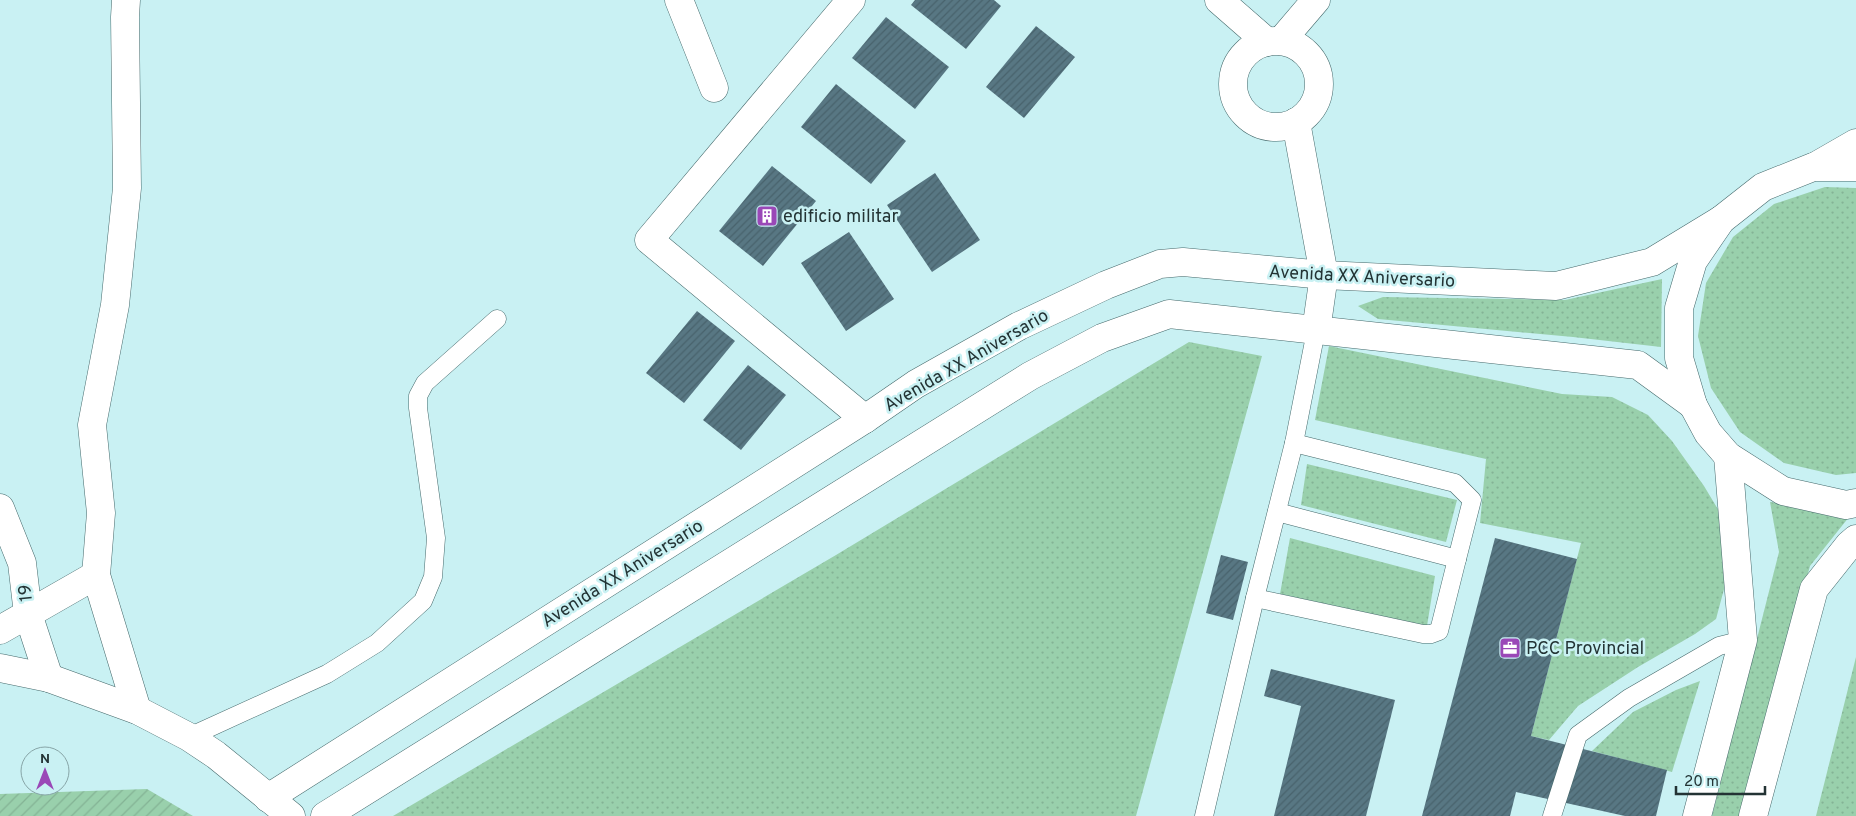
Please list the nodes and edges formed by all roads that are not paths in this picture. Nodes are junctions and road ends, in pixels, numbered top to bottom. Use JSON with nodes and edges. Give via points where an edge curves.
{"nodes":[{"id":1,"x":126,"y":0,"type":"edge"},
{"id":2,"x":679,"y":0,"type":"edge"},
{"id":3,"x":852,"y":0,"type":"edge"},
{"id":4,"x":1219,"y":0,"type":"edge"},
{"id":5,"x":1316,"y":0,"type":"edge"},
{"id":6,"x":1274,"y":42,"type":"junction"},
{"id":7,"x":714,"y":88,"type":"dead end"},
{"id":8,"x":1296,"y":122,"type":"junction"},
{"id":9,"x":1856,"y":143,"type":"edge"},
{"id":10,"x":1813,"y":167,"type":"junction"},
{"id":11,"x":1856,"y":167,"type":"edge"},
{"id":12,"x":1721,"y":220,"type":"junction"},
{"id":13,"x":1324,"y":275,"type":"junction"},
{"id":14,"x":497,"y":319,"type":"dead end"},
{"id":15,"x":1316,"y":331,"type":"junction"},
{"id":16,"x":1693,"y":405,"type":"junction"},
{"id":17,"x":865,"y":419,"type":"junction"},
{"id":18,"x":1294,"y":444,"type":"junction"},
{"id":19,"x":1728,"y":456,"type":"junction"},
{"id":20,"x":1856,"y":503,"type":"edge"},
{"id":21,"x":0,"y":508,"type":"edge"},
{"id":22,"x":1277,"y":512,"type":"junction"},
{"id":23,"x":1856,"y":539,"type":"edge"},
{"id":24,"x":1457,"y":559,"type":"junction"},
{"id":25,"x":96,"y":575,"type":"junction"},
{"id":26,"x":1255,"y":598,"type":"junction"},
{"id":27,"x":28,"y":614,"type":"junction"},
{"id":28,"x":0,"y":630,"type":"edge"},
{"id":29,"x":1743,"y":640,"type":"junction"},
{"id":30,"x":0,"y":668,"type":"edge"},
{"id":31,"x":49,"y":678,"type":"junction"},
{"id":32,"x":137,"y":710,"type":"junction"},
{"id":33,"x":189,"y":737,"type":"junction"},
{"id":34,"x":268,"y":798,"type":"junction"},
{"id":35,"x":291,"y":816,"type":"edge"},
{"id":36,"x":325,"y":816,"type":"edge"},
{"id":37,"x":1204,"y":816,"type":"edge"},
{"id":38,"x":1552,"y":816,"type":"edge"},
{"id":39,"x":1697,"y":816,"type":"edge"},
{"id":40,"x":1753,"y":816,"type":"edge"}],
"edges":[{"from":1,"to":25,"type":"street","via":[[127,188],[114,306],[92,425],[100,513]]},
{"from":2,"to":7,"type":"street"},
{"from":3,"to":17,"type":"street","via":[[649,240]]},
{"from":4,"to":6,"type":"street"},
{"from":5,"to":6,"type":"street"},
{"from":6,"to":8,"type":"street","via":[[1295,45],[1315,66],[1319,78],[1314,104]]},
{"from":6,"to":8,"type":"street","via":[[1253,47],[1243,56],[1232,79],[1233,93],[1246,116],[1257,123],[1283,127]]},
{"from":8,"to":13,"type":"street"},
{"from":9,"to":10,"type":"street","name":"Avenida XX Aniversario"},
{"from":10,"to":11,"type":"street","name":"Avenida XX Aniversario"},
{"from":10,"to":12,"type":"street","name":"Avenida XX Aniversario","via":[[1763,187]]},
{"from":12,"to":13,"type":"street","name":"Avenida XX Aniversario","via":[[1652,262],[1556,286]]},
{"from":12,"to":16,"type":"street","name":"Avenida XX Aniversario","via":[[1693,261],[1679,308],[1679,358]]},
{"from":13,"to":15,"type":"street"},
{"from":13,"to":17,"type":"street","name":"Avenida XX Aniversario","via":[[1183,262],[1160,264],[1106,285],[1019,326],[916,384]]},
{"from":14,"to":33,"type":"lane","via":[[425,383],[418,396],[436,538],[433,576],[423,601],[377,643],[326,674]]},
{"from":15,"to":16,"type":"street","name":"Avenida XX Aniversario","via":[[1638,365]]},
{"from":15,"to":18,"type":"lane"},
{"from":15,"to":36,"type":"street","name":"Avenida XX Aniversario","via":[[1169,314],[1102,338],[1022,381]]},
{"from":16,"to":19,"type":"street","name":"Avenida XX Aniversario","via":[[1708,433]]},
{"from":17,"to":34,"type":"street","name":"Avenida XX Aniversario"},
{"from":18,"to":22,"type":"lane"},
{"from":18,"to":24,"type":"lane","via":[[1455,483],[1472,500]]},
{"from":19,"to":20,"type":"street","name":"Avenida XX Aniversario","via":[[1783,492],[1846,505]]},
{"from":19,"to":29,"type":"street"},
{"from":21,"to":27,"type":"street","name":"19","via":[[22,563]]},
{"from":22,"to":24,"type":"lane"},
{"from":22,"to":26,"type":"lane"},
{"from":23,"to":40,"type":"street","via":[[1814,589]]},
{"from":24,"to":26,"type":"lane","via":[[1440,632],[1431,634]]},
{"from":25,"to":27,"type":"street"},
{"from":25,"to":32,"type":"street"},
{"from":26,"to":37,"type":"lane"},
{"from":27,"to":28,"type":"street"},
{"from":27,"to":31,"type":"street","name":"19"},
{"from":29,"to":38,"type":"lane","via":[[1719,646],[1629,698],[1578,735]]},
{"from":29,"to":39,"type":"street"},
{"from":30,"to":31,"type":"street"},
{"from":31,"to":32,"type":"street"},
{"from":32,"to":33,"type":"street"},
{"from":33,"to":34,"type":"street"},
{"from":34,"to":35,"type":"street"}]}
